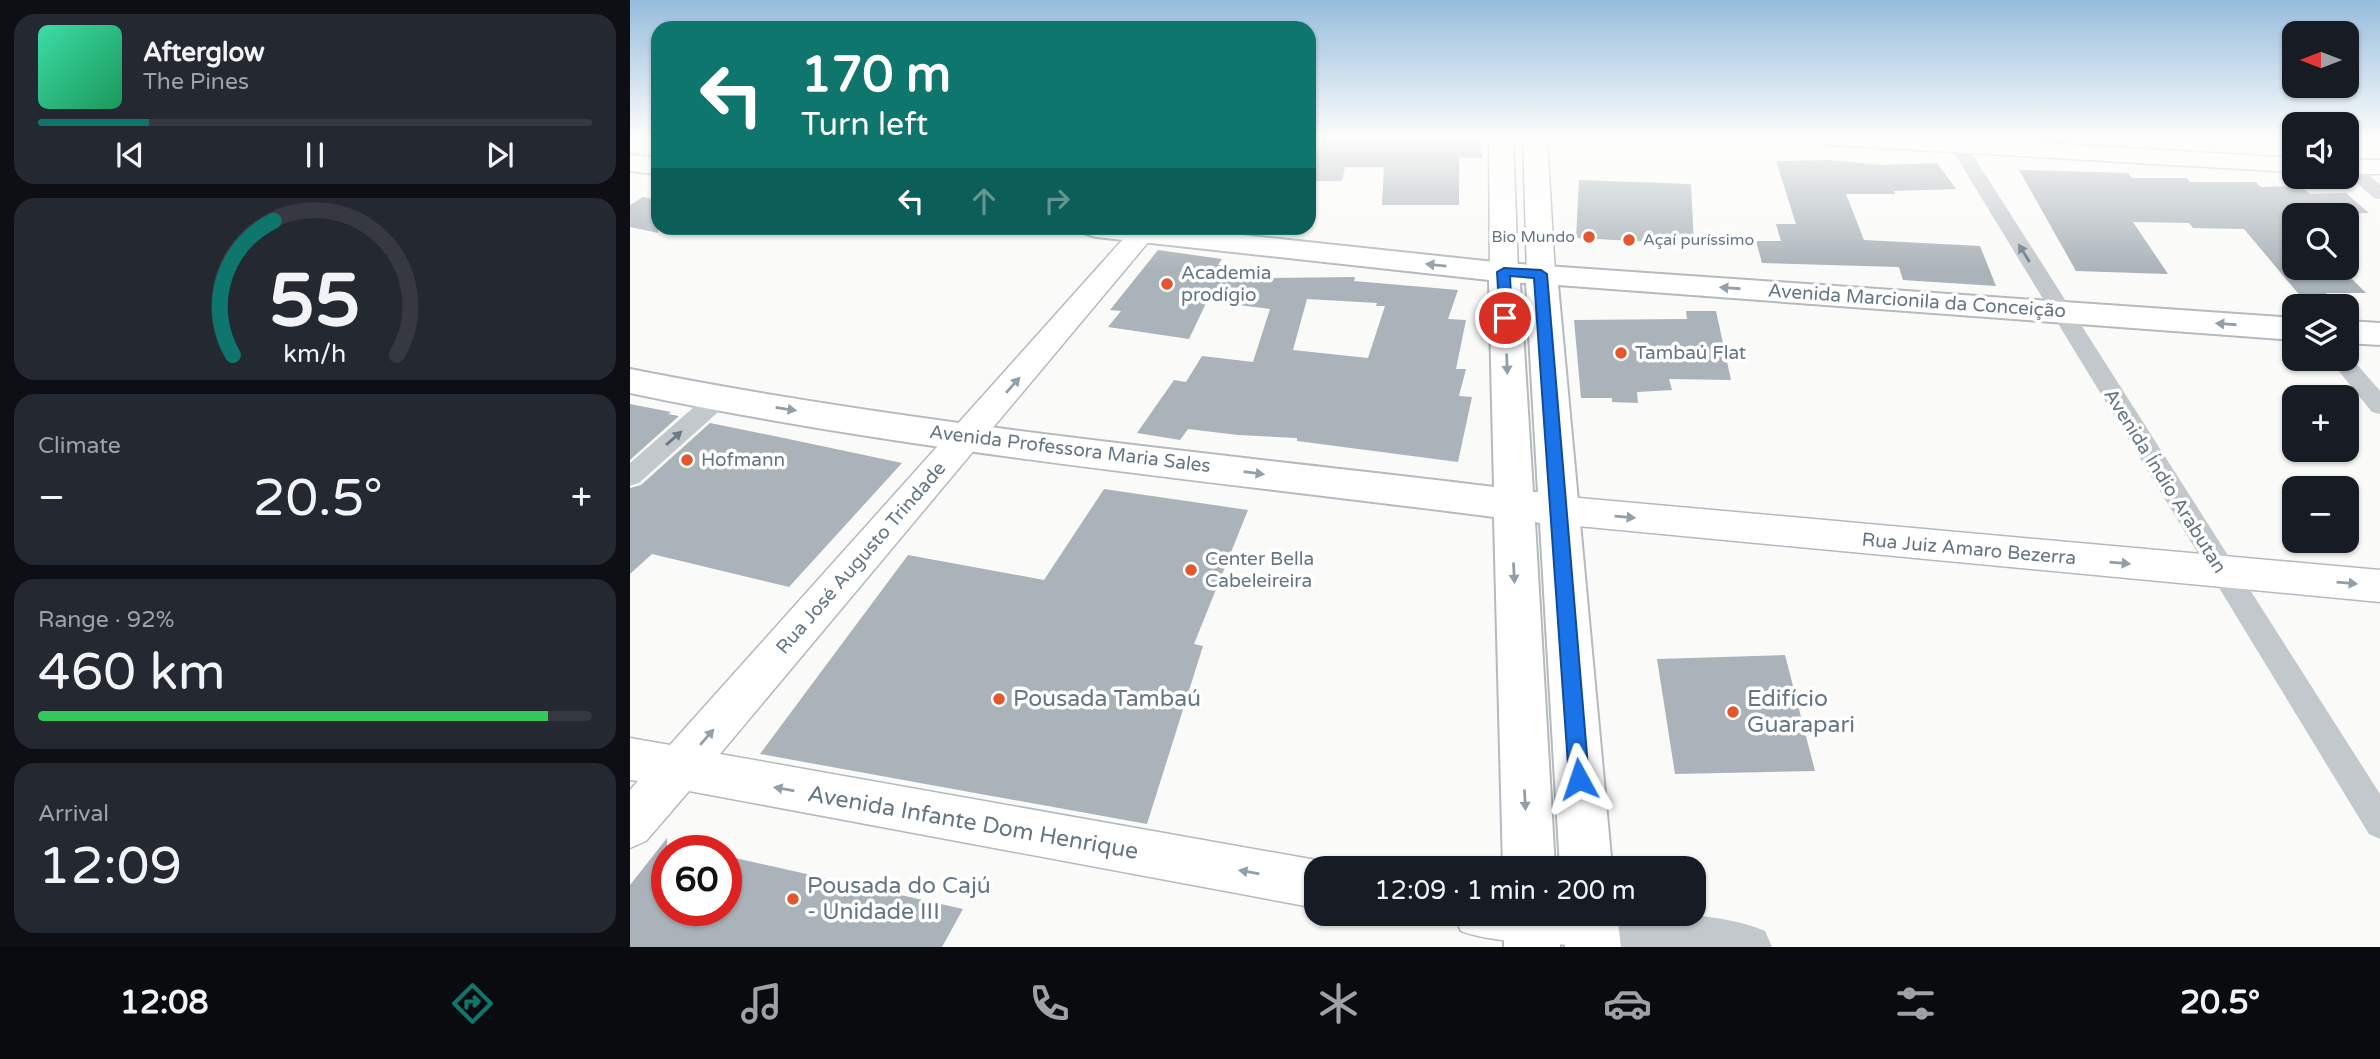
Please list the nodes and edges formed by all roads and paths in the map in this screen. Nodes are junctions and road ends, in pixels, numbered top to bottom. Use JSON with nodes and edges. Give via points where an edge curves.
{"nodes":[{"id":1,"x":1508,"y":182,"type":"edge"},
{"id":2,"x":1531,"y":182,"type":"edge"},
{"id":3,"x":1980,"y":182,"type":"edge"},
{"id":4,"x":2366,"y":182,"type":"edge"},
{"id":5,"x":2380,"y":194,"type":"edge"},
{"id":6,"x":1141,"y":235,"type":"edge"},
{"id":7,"x":1180,"y":235,"type":"edge"},
{"id":8,"x":1522,"y":273,"type":"junction"},
{"id":9,"x":2060,"y":311,"type":"junction"},
{"id":10,"x":2282,"y":328,"type":"edge"},
{"id":11,"x":2359,"y":333,"type":"edge"},
{"id":12,"x":2380,"y":334,"type":"edge"},
{"id":13,"x":2350,"y":371,"type":"edge"},
{"id":14,"x":630,"y":381,"type":"edge"},
{"id":15,"x":718,"y":399,"type":"junction"},
{"id":16,"x":2380,"y":406,"type":"edge"},
{"id":17,"x":968,"y":437,"type":"junction"},
{"id":18,"x":630,"y":477,"type":"edge"},
{"id":19,"x":1511,"y":505,"type":"junction"},
{"id":20,"x":1557,"y":510,"type":"junction"},
{"id":21,"x":2221,"y":573,"type":"junction"},
{"id":22,"x":2380,"y":586,"type":"edge"},
{"id":23,"x":630,"y":759,"type":"edge"},
{"id":24,"x":678,"y":770,"type":"junction"},
{"id":25,"x":2380,"y":823,"type":"edge"},
{"id":26,"x":630,"y":825,"type":"edge"},
{"id":27,"x":1527,"y":856,"type":"edge"},
{"id":28,"x":1585,"y":856,"type":"edge"},
{"id":29,"x":1304,"y":882,"type":"edge"},
{"id":30,"x":1531,"y":927,"type":"edge"},
{"id":31,"x":1592,"y":929,"type":"edge"},
{"id":32,"x":1749,"y":947,"type":"edge"}],
"edges":[{"from":1,"to":8,"type":"main road"},
{"from":2,"to":8,"type":"main road"},
{"from":9,"to":3,"type":"street","name":"Avenida Índio Arabutan","one_way":true},
{"from":4,"to":5,"type":"street"},
{"from":17,"to":6,"type":"main road","name":"Rua José Augusto Trindade","one_way":true},
{"from":8,"to":7,"type":"main road","name":"Avenida Marcionila da Conceição","one_way":true},
{"from":9,"to":8,"type":"main road","name":"Avenida Marcionila da Conceição","one_way":true},
{"from":8,"to":19,"type":"main road","one_way":true},
{"from":8,"to":20,"type":"main road"},
{"from":10,"to":9,"type":"main road","name":"Avenida Marcionila da Conceição","one_way":true},
{"from":9,"to":21,"type":"street","name":"Avenida Índio Arabutan"},
{"from":11,"to":12,"type":"main road"},
{"from":13,"to":16,"type":"street"},
{"from":14,"to":15,"type":"main road","name":"Avenida Professora Maria Sales"},
{"from":15,"to":17,"type":"main road","name":"Avenida Professora Maria Sales","one_way":true},
{"from":18,"to":15,"type":"street","one_way":true},
{"from":17,"to":19,"type":"main road","name":"Avenida Professora Maria Sales","one_way":true},
{"from":24,"to":17,"type":"main road","name":"Rua José Augusto Trindade","one_way":true},
{"from":19,"to":20,"type":"main road","name":"Avenida Professora Maria Sales"},
{"from":19,"to":27,"type":"main road","one_way":true},
{"from":20,"to":21,"type":"main road","name":"Rua Juiz Amaro Bezerra","one_way":true},
{"from":20,"to":28,"type":"main road"},
{"from":21,"to":22,"type":"main road","name":"Rua Juiz Amaro Bezerra","one_way":true},
{"from":21,"to":25,"type":"street","name":"Avenida Índio Arabutan"},
{"from":23,"to":24,"type":"main road","name":"Avenida Infante Dom Henrique"},
{"from":24,"to":26,"type":"main road","name":"Rua José Augusto Trindade"},
{"from":29,"to":24,"type":"main road","name":"Avenida Infante Dom Henrique","one_way":true},
{"from":30,"to":31,"type":"main road"},
{"from":31,"to":32,"type":"street"}]}
